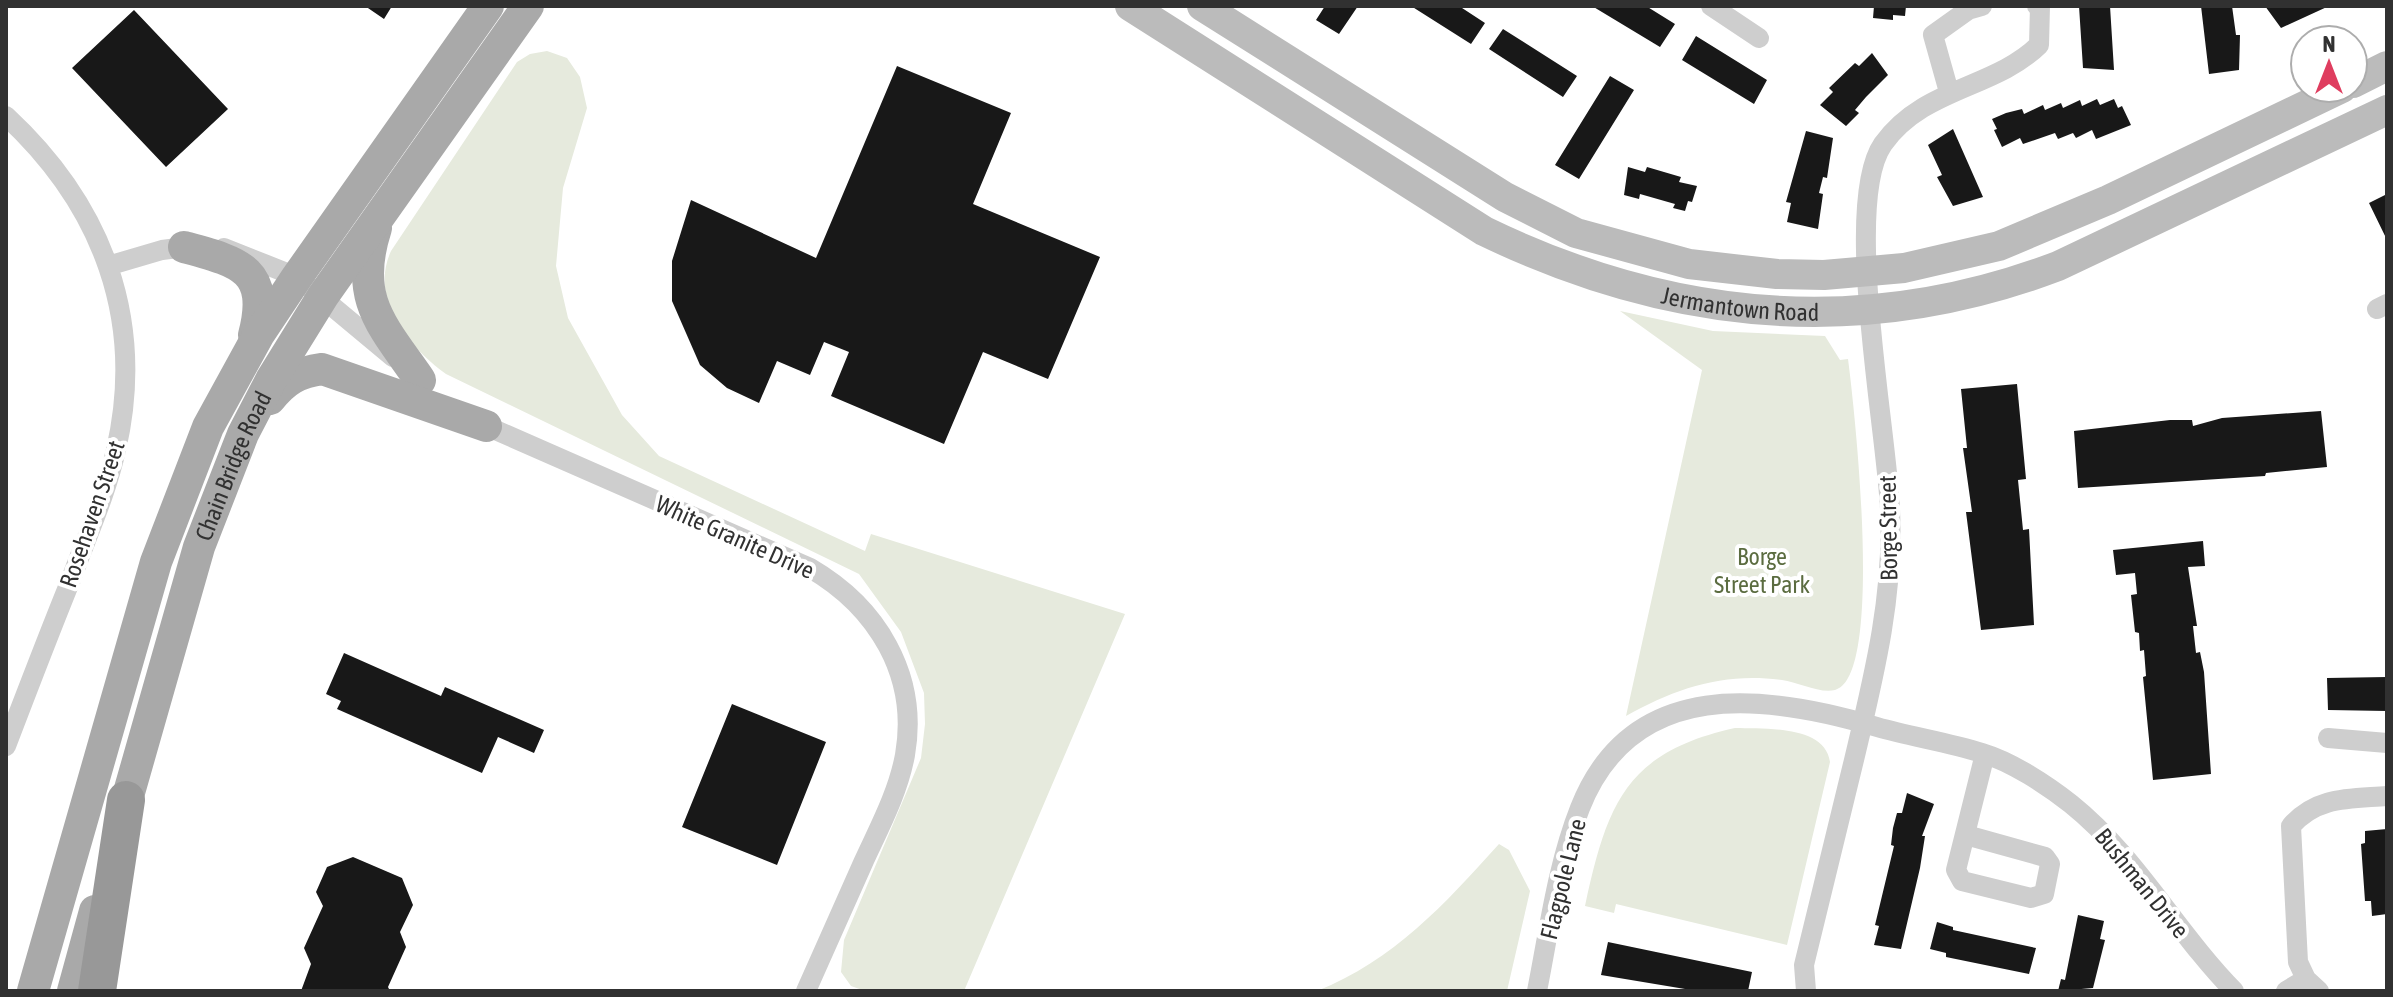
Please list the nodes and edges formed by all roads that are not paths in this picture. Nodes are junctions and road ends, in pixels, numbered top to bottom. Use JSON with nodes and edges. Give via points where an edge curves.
{"nodes":[{"id":1,"x":488,"y":6,"type":"edge"},
{"id":2,"x":528,"y":6,"type":"edge"},
{"id":3,"x":1130,"y":6,"type":"edge"},
{"id":4,"x":1202,"y":6,"type":"edge"},
{"id":5,"x":1711,"y":6,"type":"edge"},
{"id":6,"x":1982,"y":6,"type":"edge"},
{"id":7,"x":2037,"y":6,"type":"edge"},
{"id":8,"x":1759,"y":38,"type":"dead end"},
{"id":9,"x":2387,"y":66,"type":"edge"},
{"id":10,"x":2369,"y":75,"type":"edge"},
{"id":11,"x":1949,"y":92,"type":"junction"},
{"id":12,"x":2308,"y":104,"type":"edge"},
{"id":13,"x":2387,"y":110,"type":"edge"},
{"id":14,"x":6,"y":116,"type":"edge"},
{"id":15,"x":379,"y":218,"type":"junction"},
{"id":16,"x":184,"y":247,"type":"junction"},
{"id":17,"x":111,"y":265,"type":"junction"},
{"id":18,"x":1866,"y":272,"type":"junction"},
{"id":19,"x":297,"y":277,"type":"junction"},
{"id":20,"x":323,"y":296,"type":"junction"},
{"id":21,"x":1870,"y":311,"type":"junction"},
{"id":22,"x":251,"y":348,"type":"junction"},
{"id":23,"x":420,"y":380,"type":"junction"},
{"id":24,"x":486,"y":426,"type":"junction"},
{"id":25,"x":243,"y":434,"type":"junction"},
{"id":26,"x":1863,"y":722,"type":"junction"},
{"id":27,"x":2328,"y":738,"type":"dead end"},
{"id":28,"x":2387,"y":743,"type":"edge"},
{"id":29,"x":6,"y":746,"type":"edge"},
{"id":30,"x":1985,"y":754,"type":"junction"},
{"id":31,"x":2387,"y":796,"type":"edge"},
{"id":32,"x":126,"y":800,"type":"junction"},
{"id":33,"x":1966,"y":835,"type":"junction"},
{"id":34,"x":2312,"y":985,"type":"edge"},
{"id":35,"x":809,"y":990,"type":"edge"},
{"id":36,"x":33,"y":991,"type":"edge"},
{"id":37,"x":73,"y":991,"type":"edge"},
{"id":38,"x":97,"y":991,"type":"edge"},
{"id":39,"x":1537,"y":991,"type":"edge"},
{"id":40,"x":1806,"y":991,"type":"edge"},
{"id":41,"x":2234,"y":991,"type":"edge"},
{"id":42,"x":2286,"y":991,"type":"edge"}],
"edges":[{"from":1,"to":19,"type":"main road","name":"Chain Bridge Road"},
{"from":2,"to":15,"type":"main road","name":"Chain Bridge Road"},
{"from":3,"to":21,"type":"main road","name":"Jermantown Road","via":[[1422,193],[1537,256],[1686,302],[1772,311]]},
{"from":4,"to":18,"type":"main road","name":"Jermantown Road","via":[[1505,197],[1576,233],[1689,264],[1732,270]]},
{"from":5,"to":8,"type":"street"},
{"from":6,"to":11,"type":"street","via":[[1933,35]]},
{"from":7,"to":11,"type":"street","name":"Borge Street","via":[[2039,45],[2024,60]]},
{"from":9,"to":10,"type":"main road"},
{"from":11,"to":18,"type":"street","name":"Borge Street","via":[[1913,113],[1882,146],[1869,180]]},
{"from":12,"to":18,"type":"main road","name":"Jermantown Road","via":[[2040,232],[1951,260]]},
{"from":13,"to":21,"type":"main road","name":"Jermantown Road","via":[[2058,266],[1964,297]]},
{"from":14,"to":17,"type":"street","name":"Rosehaven Street","via":[[74,194]]},
{"from":15,"to":20,"type":"main road","name":"Chain Bridge Road"},
{"from":15,"to":23,"type":"main road","via":[[370,246],[370,303]]},
{"from":16,"to":17,"type":"street","name":"White Granite Drive"},
{"from":16,"to":19,"type":"street","name":"White Granite Drive","via":[[234,249]]},
{"from":16,"to":22,"type":"main road","via":[[227,259],[252,276],[260,303]]},
{"from":17,"to":29,"type":"street","name":"Rosehaven Street","via":[[125,351],[116,452]]},
{"from":18,"to":21,"type":"street","name":"Borge Street"},
{"from":19,"to":20,"type":"street","name":"White Granite Drive"},
{"from":19,"to":22,"type":"main road","name":"Chain Bridge Road"},
{"from":20,"to":23,"type":"street","name":"White Granite Drive"},
{"from":20,"to":25,"type":"main road","name":"Chain Bridge Road"},
{"from":21,"to":26,"type":"street","name":"Borge Street","via":[[1891,547],[1879,658]]},
{"from":22,"to":36,"type":"main road","name":"Chain Bridge Road","via":[[208,427],[156,562]]},
{"from":23,"to":24,"type":"street","name":"White Granite Drive"},
{"from":24,"to":25,"type":"main road","via":[[322,369],[287,380]]},
{"from":24,"to":35,"type":"street","name":"White Granite Drive","via":[[810,568],[851,596],[884,637],[899,669],[906,703],[905,756]]},
{"from":25,"to":32,"type":"main road","name":"Chain Bridge Road","via":[[199,547]]},
{"from":26,"to":30,"type":"street","name":"Bushman Drive"},
{"from":26,"to":39,"type":"street","name":"Flagpole Lane","via":[[1791,705],[1715,702],[1661,719],[1626,742],[1600,771],[1580,807]]},
{"from":26,"to":40,"type":"street","name":"Borge Street","via":[[1804,965]]},
{"from":27,"to":28,"type":"street"},
{"from":30,"to":33,"type":"street"},
{"from":30,"to":41,"type":"street","name":"Bushman Drive","via":[[2051,790],[2095,825]]},
{"from":31,"to":34,"type":"street","via":[[2326,801],[2303,812],[2291,826],[2298,962]]},
{"from":32,"to":37,"type":"main road","name":"Chain Bridge Road"},
{"from":32,"to":38,"type":"highway"},
{"from":33,"to":33,"type":"street","via":[[1956,870],[1962,881],[2031,898],[2044,894],[2050,864],[2045,857]]},
{"from":34,"to":42,"type":"street"}]}
